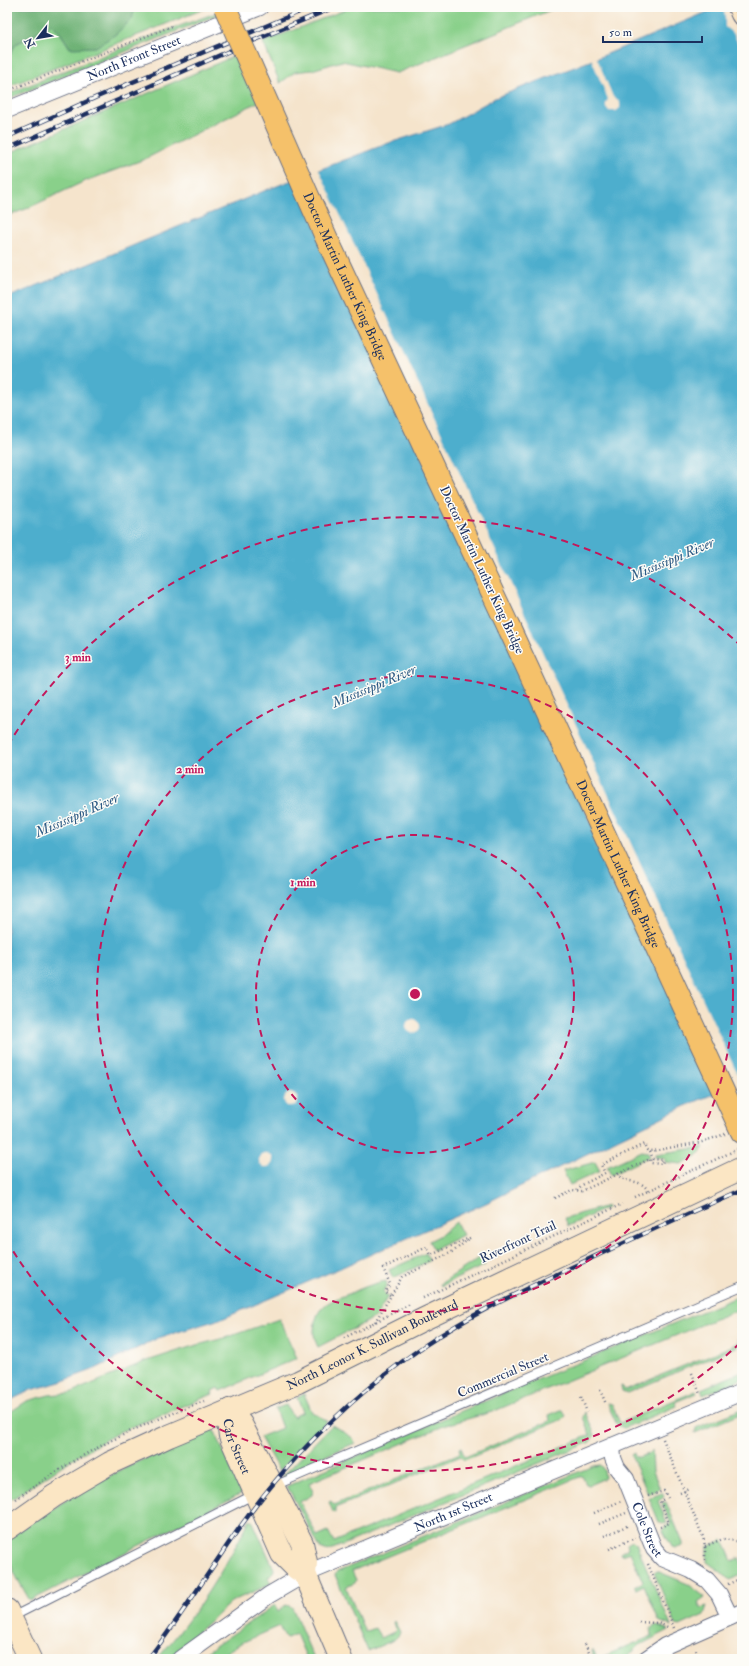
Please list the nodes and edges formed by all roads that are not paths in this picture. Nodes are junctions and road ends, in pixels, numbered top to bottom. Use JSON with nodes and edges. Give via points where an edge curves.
{"nodes":[{"id":1,"x":225,"y":7,"type":"edge"},
{"id":2,"x":239,"y":7,"type":"edge"},
{"id":3,"x":260,"y":7,"type":"edge"},
{"id":4,"x":739,"y":7,"type":"edge"},
{"id":5,"x":742,"y":14,"type":"edge"},
{"id":6,"x":7,"y":110,"type":"edge"},
{"id":7,"x":742,"y":1102,"type":"edge"},
{"id":8,"x":735,"y":1132,"type":"edge"},
{"id":9,"x":742,"y":1163,"type":"edge"},
{"id":10,"x":742,"y":1286,"type":"edge"},
{"id":11,"x":742,"y":1392,"type":"edge"},
{"id":12,"x":230,"y":1410,"type":"junction"},
{"id":13,"x":612,"y":1446,"type":"junction"},
{"id":14,"x":264,"y":1490,"type":"junction"},
{"id":15,"x":7,"y":1529,"type":"edge"},
{"id":16,"x":305,"y":1574,"type":"junction"},
{"id":17,"x":9,"y":1614,"type":"edge"},
{"id":18,"x":736,"y":1615,"type":"edge"},
{"id":19,"x":30,"y":1658,"type":"edge"},
{"id":20,"x":180,"y":1659,"type":"edge"},
{"id":21,"x":341,"y":1659,"type":"edge"},
{"id":22,"x":646,"y":1659,"type":"edge"}],
"edges":[{"from":1,"to":8,"type":"main road","name":"Doctor Martin Luther King Bridge","bridge":true,"via":[[326,237],[506,621]]},
{"from":2,"to":7,"type":"main road","name":"Doctor Martin Luther King Bridge","via":[[335,224],[519,616]]},
{"from":3,"to":6,"type":"street","name":"North Front Street"},
{"from":4,"to":5,"type":"street"},
{"from":9,"to":12,"type":"street","name":"North Leonor K. Sullivan Boulevard","via":[[298,1382]]},
{"from":10,"to":14,"type":"lane","name":"Commercial Street"},
{"from":11,"to":13,"type":"street","name":"North 1st Street"},
{"from":12,"to":14,"type":"street","name":"Carr Street","via":[[241,1424]]},
{"from":12,"to":15,"type":"street","name":"North Leonor K. Sullivan Boulevard","via":[[110,1463],[54,1496]]},
{"from":13,"to":16,"type":"street","name":"North 1st Street"},
{"from":13,"to":18,"type":"street","name":"Cole Street","via":[[621,1457],[626,1480],[658,1554],[707,1580]]},
{"from":14,"to":16,"type":"street","name":"Carr Street","via":[[282,1554]]},
{"from":14,"to":17,"type":"lane","name":"Commercial Street"},
{"from":16,"to":20,"type":"street","name":"North 1st Street","via":[[269,1595]]},
{"from":16,"to":21,"type":"street","name":"Carr Street"},
{"from":17,"to":19,"type":"street"},
{"from":18,"to":22,"type":"street","via":[[665,1646]]}]}
